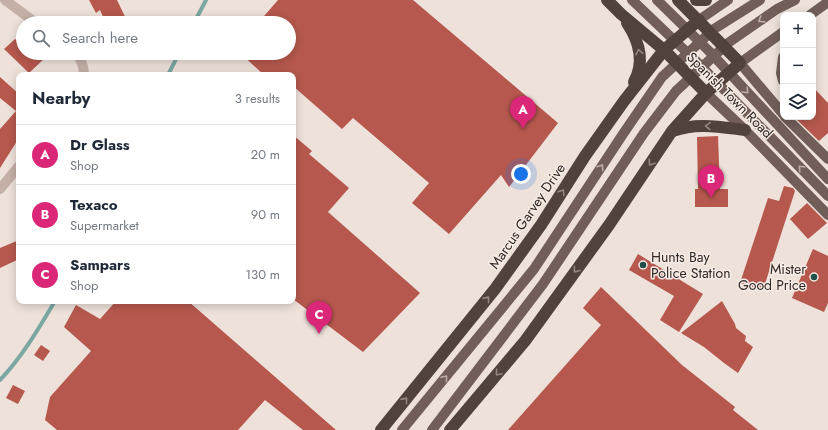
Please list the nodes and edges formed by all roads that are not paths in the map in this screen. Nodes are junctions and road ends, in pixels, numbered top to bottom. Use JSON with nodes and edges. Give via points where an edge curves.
{"nodes":[{"id":1,"x":6,"y":0,"type":"edge"},
{"id":2,"x":607,"y":0,"type":"edge"},
{"id":3,"x":632,"y":0,"type":"edge"},
{"id":4,"x":657,"y":0,"type":"edge"},
{"id":5,"x":678,"y":0,"type":"edge"},
{"id":6,"x":696,"y":0,"type":"edge"},
{"id":7,"x":706,"y":0,"type":"edge"},
{"id":8,"x":728,"y":0,"type":"edge"},
{"id":9,"x":760,"y":0,"type":"edge"},
{"id":10,"x":795,"y":0,"type":"edge"},
{"id":11,"x":828,"y":2,"type":"edge"},
{"id":12,"x":828,"y":6,"type":"edge"},
{"id":13,"x":813,"y":12,"type":"edge"},
{"id":14,"x":814,"y":12,"type":"edge"},
{"id":15,"x":621,"y":14,"type":"junction"},
{"id":16,"x":27,"y":16,"type":"edge"},
{"id":17,"x":699,"y":20,"type":"junction"},
{"id":18,"x":780,"y":34,"type":"edge"},
{"id":19,"x":664,"y":50,"type":"junction"},
{"id":20,"x":81,"y":60,"type":"edge"},
{"id":21,"x":740,"y":63,"type":"junction"},
{"id":22,"x":84,"y":72,"type":"edge"},
{"id":23,"x":706,"y":93,"type":"junction"},
{"id":24,"x":624,"y":101,"type":"junction"},
{"id":25,"x":780,"y":110,"type":"edge"},
{"id":26,"x":789,"y":120,"type":"edge"},
{"id":27,"x":745,"y":130,"type":"junction"},
{"id":28,"x":672,"y":131,"type":"junction"},
{"id":29,"x":828,"y":159,"type":"edge"},
{"id":30,"x":16,"y":170,"type":"edge"},
{"id":31,"x":828,"y":179,"type":"edge"},
{"id":32,"x":0,"y":189,"type":"edge"},
{"id":33,"x":828,"y":196,"type":"edge"},
{"id":34,"x":828,"y":215,"type":"edge"},
{"id":35,"x":381,"y":430,"type":"edge"},
{"id":36,"x":402,"y":430,"type":"edge"},
{"id":37,"x":432,"y":430,"type":"edge"},
{"id":38,"x":450,"y":430,"type":"edge"}],
"edges":[{"from":1,"to":16,"type":"street"},
{"from":2,"to":15,"type":"highway","name":"Spanish Town Road"},
{"from":33,"to":3,"type":"main road","name":"Spanish Town Road","one_way":true,"via":[[698,62]]},
{"from":4,"to":31,"type":"main road","name":"Spanish Town Road","one_way":true,"via":[[710,52]]},
{"from":5,"to":17,"type":"highway","name":"Spanish Town Road"},
{"from":6,"to":7,"type":"highway"},
{"from":8,"to":17,"type":"main road"},
{"from":36,"to":9,"type":"main road","one_way":true,"via":[[534,270],[662,77],[714,29]]},
{"from":10,"to":37,"type":"main road","one_way":true,"via":[[772,12],[728,43],[676,91],[644,133],[543,284]]},
{"from":11,"to":13,"type":"main road"},
{"from":12,"to":14,"type":"main road"},
{"from":15,"to":19,"type":"highway","name":"Spanish Town Road"},
{"from":24,"to":15,"type":"highway","one_way":true,"via":[[639,73],[641,63],[634,34]]},
{"from":17,"to":19,"type":"highway","name":"Marcus Garvey Drive"},
{"from":17,"to":21,"type":"highway","name":"Spanish Town Road"},
{"from":18,"to":21,"type":"main road"},
{"from":19,"to":23,"type":"highway","name":"Spanish Town Road"},
{"from":19,"to":24,"type":"highway","name":"Marcus Garvey Drive"},
{"from":20,"to":22,"type":"street"},
{"from":21,"to":23,"type":"highway"},
{"from":21,"to":25,"type":"main road","name":"Spanish Town Road"},
{"from":23,"to":27,"type":"main road","name":"Spanish Town Road"},
{"from":23,"to":28,"type":"highway"},
{"from":35,"to":24,"type":"highway","name":"Marcus Garvey Drive","one_way":true,"via":[[495,289],[541,226],[585,156]]},
{"from":26,"to":29,"type":"main road","name":"Spanish Town Road"},
{"from":27,"to":28,"type":"highway","one_way":true,"via":[[684,126]]},
{"from":27,"to":34,"type":"main road","name":"Spanish Town Road"},
{"from":28,"to":38,"type":"highway","one_way":true,"via":[[609,225],[525,341]]},
{"from":30,"to":32,"type":"street"}]}
